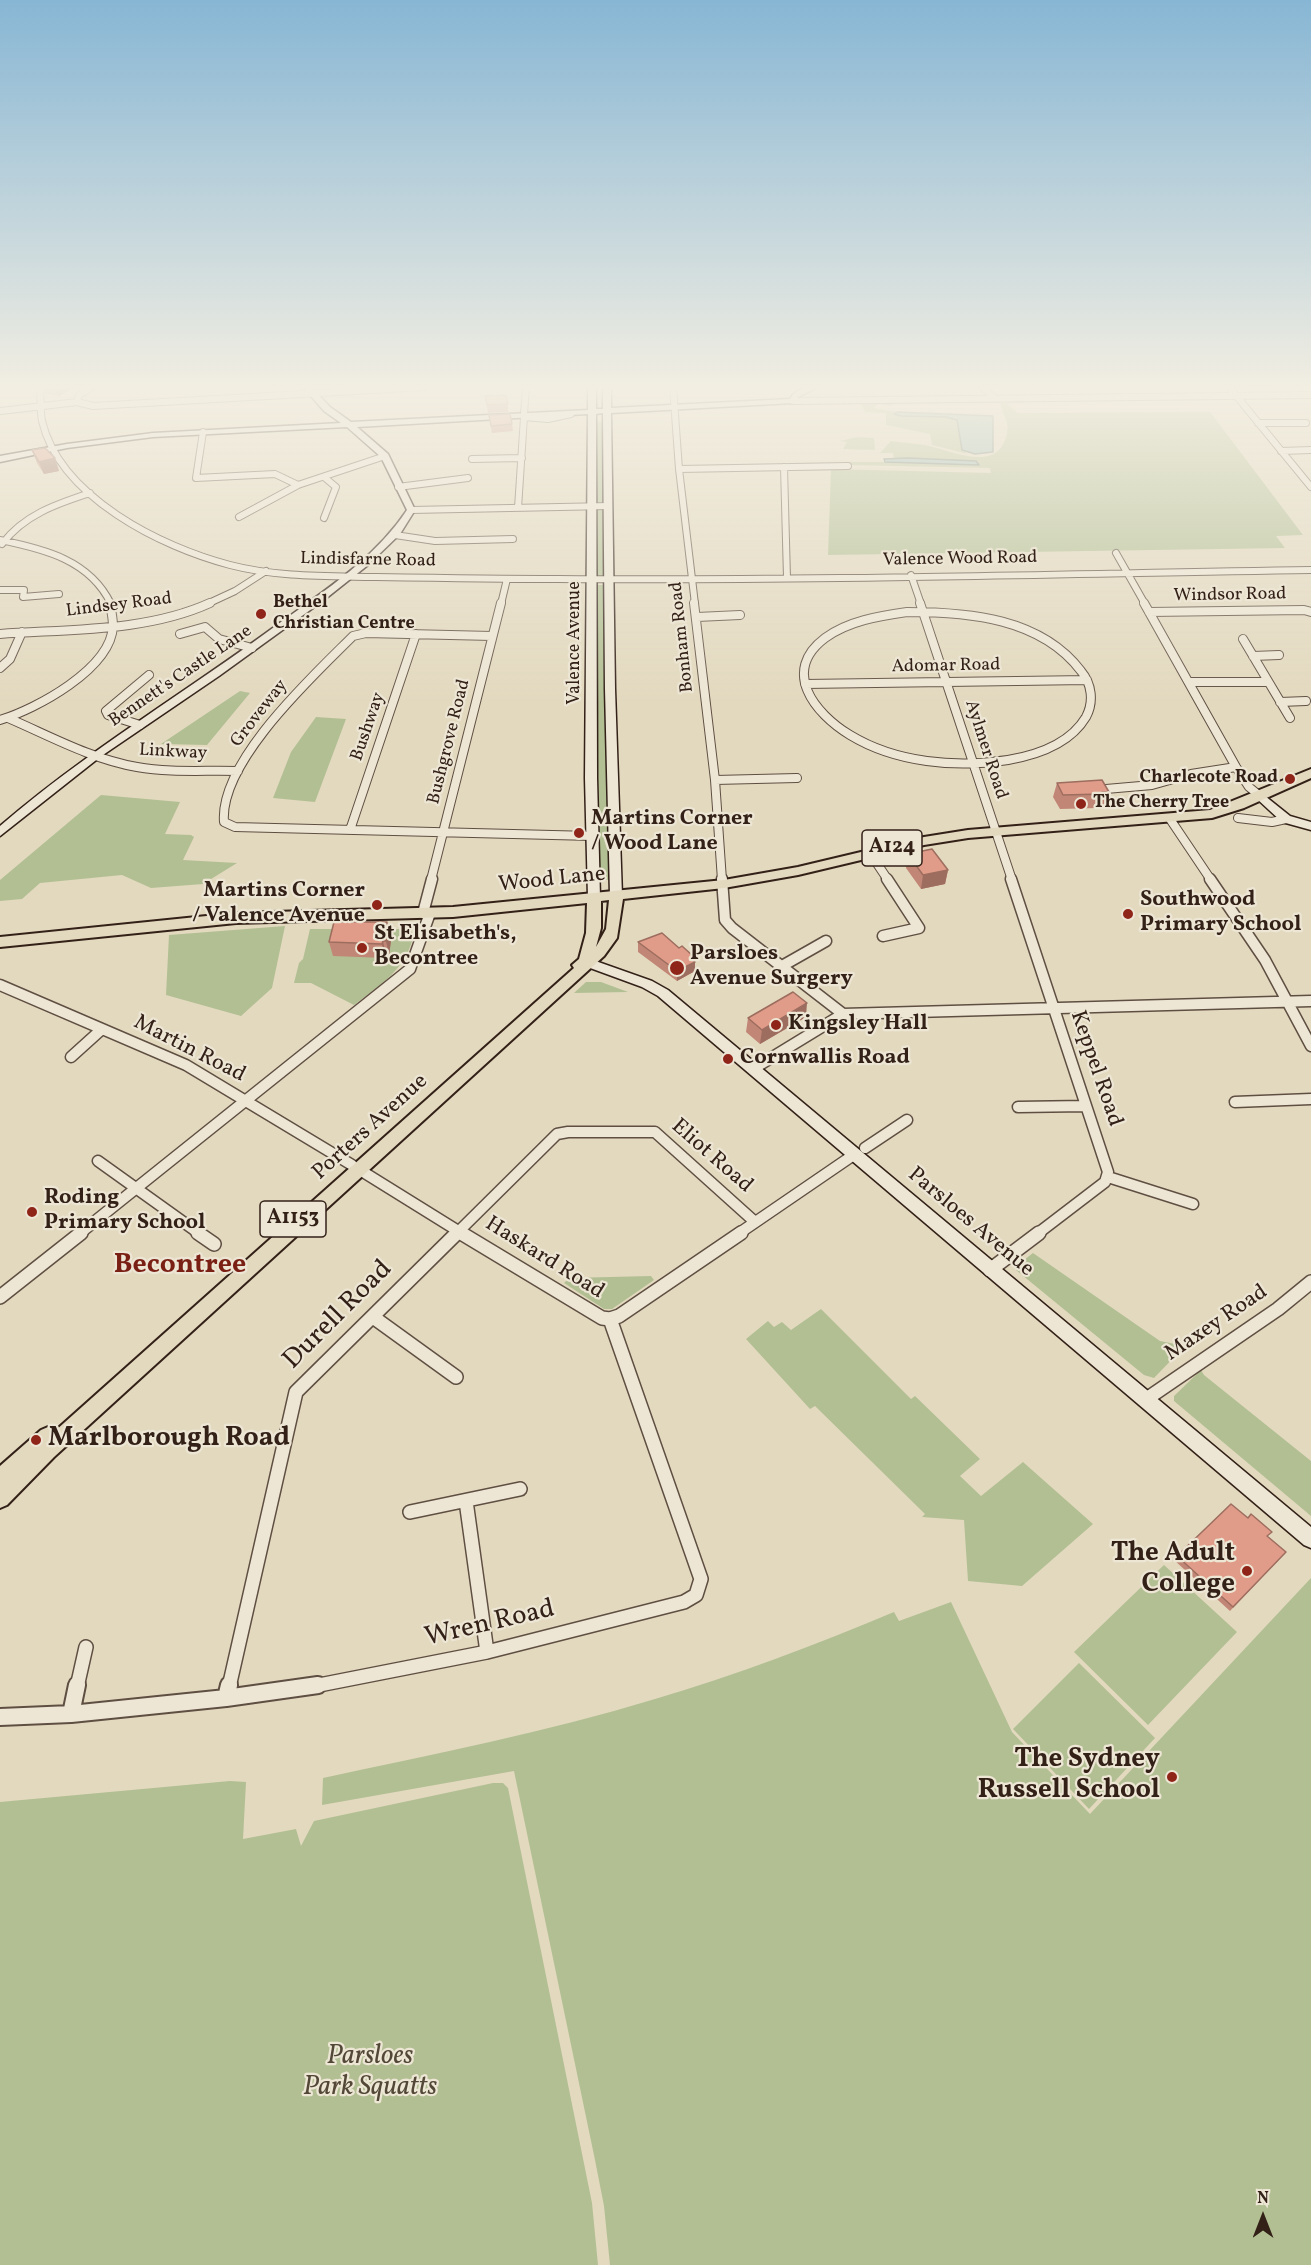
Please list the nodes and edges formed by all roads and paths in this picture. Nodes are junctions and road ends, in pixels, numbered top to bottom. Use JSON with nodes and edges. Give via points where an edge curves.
{"nodes":[{"id":1,"x":90,"y":493,"type":"joint"},
{"id":2,"x":284,"y":493,"type":"edge"},
{"id":3,"x":334,"y":493,"type":"edge"},
{"id":4,"x":401,"y":493,"type":"edge"},
{"id":5,"x":520,"y":493,"type":"edge"},
{"id":6,"x":592,"y":493,"type":"edge"},
{"id":7,"x":609,"y":493,"type":"edge"},
{"id":8,"x":683,"y":493,"type":"edge"},
{"id":9,"x":785,"y":493,"type":"edge"},
{"id":10,"x":592,"y":506,"type":"junction"},
{"id":11,"x":609,"y":506,"type":"junction"},
{"id":12,"x":519,"y":508,"type":"junction"},
{"id":13,"x":411,"y":510,"type":"junction"},
{"id":14,"x":239,"y":517,"type":"dead end"},
{"id":15,"x":324,"y":518,"type":"dead end"},
{"id":16,"x":395,"y":535,"type":"junction"},
{"id":17,"x":513,"y":539,"type":"dead end"},
{"id":18,"x":1,"y":543,"type":"edge"},
{"id":19,"x":1116,"y":553,"type":"dead end"},
{"id":20,"x":1311,"y":570,"type":"edge"},
{"id":21,"x":266,"y":571,"type":"junction"},
{"id":22,"x":1126,"y":572,"type":"junction"},
{"id":23,"x":348,"y":576,"type":"junction"},
{"id":24,"x":911,"y":576,"type":"junction"},
{"id":25,"x":788,"y":578,"type":"junction"},
{"id":26,"x":507,"y":579,"type":"junction"},
{"id":27,"x":692,"y":579,"type":"junction"},
{"id":28,"x":593,"y":580,"type":"junction"},
{"id":29,"x":609,"y":580,"type":"junction"},
{"id":30,"x":0,"y":591,"type":"edge"},
{"id":31,"x":60,"y":594,"type":"dead end"},
{"id":32,"x":923,"y":612,"type":"junction"},
{"id":33,"x":1149,"y":612,"type":"junction"},
{"id":34,"x":1311,"y":612,"type":"edge"},
{"id":35,"x":740,"y":615,"type":"dead end"},
{"id":36,"x":697,"y":616,"type":"junction"},
{"id":37,"x":113,"y":625,"type":"junction"},
{"id":38,"x":22,"y":632,"type":"junction"},
{"id":39,"x":0,"y":634,"type":"edge"},
{"id":40,"x":180,"y":634,"type":"dead end"},
{"id":41,"x":416,"y":634,"type":"junction"},
{"id":42,"x":492,"y":636,"type":"junction"},
{"id":43,"x":1242,"y":639,"type":"dead end"},
{"id":44,"x":252,"y":648,"type":"junction"},
{"id":45,"x":1279,"y":655,"type":"dead end"},
{"id":46,"x":1253,"y":656,"type":"junction"},
{"id":47,"x":0,"y":668,"type":"edge"},
{"id":48,"x":149,"y":675,"type":"dead end"},
{"id":49,"x":1088,"y":680,"type":"junction"},
{"id":50,"x":947,"y":682,"type":"junction"},
{"id":51,"x":1189,"y":682,"type":"junction"},
{"id":52,"x":1268,"y":682,"type":"junction"},
{"id":53,"x":805,"y":684,"type":"junction"},
{"id":54,"x":1306,"y":701,"type":"dead end"},
{"id":55,"x":1280,"y":702,"type":"junction"},
{"id":56,"x":1290,"y":718,"type":"dead end"},
{"id":57,"x":4,"y":719,"type":"edge"},
{"id":58,"x":140,"y":725,"type":"junction"},
{"id":59,"x":97,"y":755,"type":"junction"},
{"id":60,"x":973,"y":763,"type":"junction"},
{"id":61,"x":1236,"y":767,"type":"junction"},
{"id":62,"x":238,"y":771,"type":"junction"},
{"id":63,"x":1311,"y":773,"type":"edge"},
{"id":64,"x":797,"y":778,"type":"dead end"},
{"id":65,"x":715,"y":780,"type":"junction"},
{"id":66,"x":1107,"y":789,"type":"edge"},
{"id":67,"x":1260,"y":796,"type":"junction"},
{"id":68,"x":1238,"y":818,"type":"dead end"},
{"id":69,"x":1170,"y":819,"type":"junction"},
{"id":70,"x":1286,"y":819,"type":"junction"},
{"id":71,"x":1311,"y":826,"type":"edge"},
{"id":72,"x":350,"y":830,"type":"junction"},
{"id":73,"x":0,"y":832,"type":"edge"},
{"id":74,"x":996,"y":832,"type":"junction"},
{"id":75,"x":442,"y":833,"type":"junction"},
{"id":76,"x":592,"y":836,"type":"junction"},
{"id":77,"x":870,"y":854,"type":"junction"},
{"id":78,"x":724,"y":884,"type":"junction"},
{"id":79,"x":616,"y":896,"type":"junction"},
{"id":80,"x":594,"y":898,"type":"junction"},
{"id":81,"x":426,"y":913,"type":"junction"},
{"id":82,"x":883,"y":936,"type":"dead end"},
{"id":83,"x":826,"y":941,"type":"dead end"},
{"id":84,"x":0,"y":942,"type":"edge"},
{"id":85,"x":587,"y":962,"type":"junction"},
{"id":86,"x":783,"y":966,"type":"junction"},
{"id":87,"x":5,"y":987,"type":"edge"},
{"id":88,"x":0,"y":998,"type":"edge"},
{"id":89,"x":1311,"y":1001,"type":"edge"},
{"id":90,"x":1289,"y":1004,"type":"junction"},
{"id":91,"x":1054,"y":1009,"type":"junction"},
{"id":92,"x":843,"y":1014,"type":"junction"},
{"id":93,"x":102,"y":1029,"type":"junction"},
{"id":94,"x":1311,"y":1046,"type":"edge"},
{"id":95,"x":71,"y":1057,"type":"dead end"},
{"id":96,"x":753,"y":1068,"type":"junction"},
{"id":97,"x":1311,"y":1099,"type":"edge"},
{"id":98,"x":245,"y":1100,"type":"junction"},
{"id":99,"x":1235,"y":1101,"type":"dead end"},
{"id":100,"x":1085,"y":1106,"type":"junction"},
{"id":101,"x":1018,"y":1107,"type":"dead end"},
{"id":102,"x":907,"y":1120,"type":"dead end"},
{"id":103,"x":860,"y":1151,"type":"junction"},
{"id":104,"x":98,"y":1161,"type":"dead end"},
{"id":105,"x":356,"y":1168,"type":"junction"},
{"id":106,"x":1108,"y":1177,"type":"junction"},
{"id":107,"x":135,"y":1188,"type":"junction"},
{"id":108,"x":1193,"y":1203,"type":"dead end"},
{"id":109,"x":756,"y":1222,"type":"junction"},
{"id":110,"x":459,"y":1230,"type":"junction"},
{"id":111,"x":214,"y":1244,"type":"dead end"},
{"id":112,"x":990,"y":1270,"type":"junction"},
{"id":113,"x":1311,"y":1282,"type":"edge"},
{"id":114,"x":0,"y":1297,"type":"edge"},
{"id":115,"x":373,"y":1317,"type":"junction"},
{"id":116,"x":610,"y":1319,"type":"junction"},
{"id":117,"x":456,"y":1377,"type":"dead end"},
{"id":118,"x":1145,"y":1400,"type":"junction"},
{"id":119,"x":0,"y":1479,"type":"edge"},
{"id":120,"x":520,"y":1489,"type":"dead end"},
{"id":121,"x":0,"y":1498,"type":"edge"},
{"id":122,"x":466,"y":1501,"type":"junction"},
{"id":123,"x":410,"y":1512,"type":"dead end"},
{"id":124,"x":1311,"y":1539,"type":"edge"},
{"id":125,"x":86,"y":1647,"type":"dead end"},
{"id":126,"x":487,"y":1652,"type":"junction"},
{"id":127,"x":226,"y":1698,"type":"junction"},
{"id":128,"x":71,"y":1714,"type":"junction"},
{"id":129,"x":0,"y":1717,"type":"edge"}],
"edges":[{"from":1,"to":18,"type":"street","via":[[21,522]]},
{"from":1,"to":21,"type":"street","name":"Lindisfarne Road","via":[[169,544],[231,565]]},
{"from":2,"to":14,"type":"street"},
{"from":3,"to":15,"type":"street"},
{"from":4,"to":13,"type":"street"},
{"from":5,"to":12,"type":"street"},
{"from":6,"to":10,"type":"street","name":"Valence Avenue"},
{"from":7,"to":11,"type":"street","name":"Valence Avenue"},
{"from":8,"to":27,"type":"street","name":"Bonham Road"},
{"from":9,"to":25,"type":"street"},
{"from":10,"to":11,"type":"street"},
{"from":10,"to":12,"type":"street"},
{"from":10,"to":28,"type":"street","name":"Valence Avenue"},
{"from":11,"to":29,"type":"street","name":"Valence Avenue"},
{"from":12,"to":13,"type":"street"},
{"from":13,"to":16,"type":"street","name":"Bennett's Castle Lane"},
{"from":16,"to":17,"type":"street","via":[[435,541]]},
{"from":16,"to":23,"type":"street","name":"Bennett's Castle Lane"},
{"from":18,"to":37,"type":"street","via":[[45,549],[85,570],[106,590],[113,606]]},
{"from":19,"to":22,"type":"street"},
{"from":20,"to":22,"type":"street","name":"Valence Wood Road"},
{"from":21,"to":23,"type":"street","name":"Lindisfarne Road"},
{"from":21,"to":37,"type":"street","name":"Lindsey Road","via":[[244,588],[204,608],[158,620]]},
{"from":22,"to":24,"type":"street","name":"Valence Wood Road"},
{"from":22,"to":33,"type":"street"},
{"from":23,"to":26,"type":"street","name":"Lindisfarne Road"},
{"from":23,"to":44,"type":"street","name":"Bennett's Castle Lane"},
{"from":24,"to":25,"type":"street","name":"Valence Wood Road"},
{"from":24,"to":32,"type":"street","name":"Aylmer Road"},
{"from":25,"to":27,"type":"street","name":"Valence Wood Road"},
{"from":26,"to":28,"type":"street","name":"Lindisfarne Road"},
{"from":26,"to":42,"type":"street","name":"Bushgrove Road"},
{"from":27,"to":29,"type":"street","name":"Valence Wood Road"},
{"from":27,"to":36,"type":"street","name":"Bonham Road"},
{"from":28,"to":29,"type":"street","name":"Lindisfarne Road"},
{"from":28,"to":76,"type":"street","name":"Valence Avenue"},
{"from":29,"to":79,"type":"street","name":"Valence Avenue"},
{"from":30,"to":31,"type":"street","via":[[24,590],[23,597]]},
{"from":32,"to":49,"type":"street","via":[[987,618],[1032,633],[1067,654]]},
{"from":32,"to":50,"type":"street","name":"Aylmer Road"},
{"from":32,"to":53,"type":"street","via":[[877,616],[829,636],[808,658]]},
{"from":33,"to":34,"type":"street","name":"Windsor Road"},
{"from":33,"to":51,"type":"street"},
{"from":35,"to":36,"type":"street"},
{"from":36,"to":65,"type":"street","name":"Bonham Road"},
{"from":37,"to":38,"type":"street","name":"Lindsey Road"},
{"from":37,"to":57,"type":"street","via":[[105,650],[86,674],[53,696]]},
{"from":38,"to":39,"type":"street","name":"Lindsey Road"},
{"from":38,"to":47,"type":"street","via":[[10,659]]},
{"from":40,"to":44,"type":"street","via":[[205,627],[219,639]]},
{"from":41,"to":42,"type":"street","name":"Groveway"},
{"from":41,"to":62,"type":"street","name":"Groveway","via":[[352,636],[293,696]]},
{"from":41,"to":72,"type":"street","name":"Bushway"},
{"from":42,"to":75,"type":"street","name":"Bushgrove Road"},
{"from":43,"to":46,"type":"street"},
{"from":44,"to":58,"type":"street","name":"Bennett's Castle Lane"},
{"from":45,"to":46,"type":"street"},
{"from":46,"to":52,"type":"street"},
{"from":48,"to":58,"type":"street","via":[[106,711]]},
{"from":49,"to":50,"type":"street","name":"Adomar Road"},
{"from":49,"to":60,"type":"street","via":[[1090,709],[1070,736],[1029,755]]},
{"from":50,"to":53,"type":"street","name":"Adomar Road"},
{"from":50,"to":60,"type":"street","name":"Aylmer Road"},
{"from":51,"to":52,"type":"street"},
{"from":51,"to":61,"type":"street"},
{"from":52,"to":55,"type":"street"},
{"from":53,"to":60,"type":"street","via":[[824,716],[867,743],[918,758]]},
{"from":54,"to":55,"type":"street"},
{"from":55,"to":56,"type":"street"},
{"from":57,"to":59,"type":"street","name":"Linkway"},
{"from":58,"to":59,"type":"street","name":"Bennett's Castle Lane"},
{"from":59,"to":62,"type":"street","name":"Linkway","via":[[154,770]]},
{"from":59,"to":73,"type":"street","name":"Bennett's Castle Lane"},
{"from":60,"to":74,"type":"street","name":"Aylmer Road"},
{"from":61,"to":66,"type":"street","via":[[1152,785]]},
{"from":61,"to":67,"type":"street"},
{"from":62,"to":72,"type":"street","name":"Groveway","via":[[222,817],[229,825]]},
{"from":63,"to":67,"type":"main road","name":"Wood Lane","number":"A124"},
{"from":64,"to":65,"type":"street"},
{"from":65,"to":78,"type":"street","name":"Bonham Road"},
{"from":67,"to":69,"type":"main road","name":"Wood Lane","number":"A124","via":[[1212,814]]},
{"from":67,"to":70,"type":"street"},
{"from":68,"to":70,"type":"street","via":[[1272,822]]},
{"from":69,"to":74,"type":"main road","name":"Wood Lane","number":"A124"},
{"from":69,"to":90,"type":"street","via":[[1229,904]]},
{"from":70,"to":71,"type":"street"},
{"from":72,"to":75,"type":"street","name":"Groveway"},
{"from":74,"to":77,"type":"main road","name":"Wood Lane","number":"A124","via":[[924,841]]},
{"from":74,"to":91,"type":"street","name":"Keppel Road"},
{"from":75,"to":76,"type":"street","name":"Groveway"},
{"from":75,"to":81,"type":"street","name":"Bushgrove Road"},
{"from":76,"to":80,"type":"street","name":"Valence Avenue"},
{"from":77,"to":78,"type":"main road","name":"Wood Lane","number":"A124"},
{"from":77,"to":82,"type":"street","via":[[919,928]]},
{"from":78,"to":79,"type":"main road","name":"Wood Lane","number":"A124"},
{"from":78,"to":86,"type":"street","name":"Bonham Road","via":[[725,920]]},
{"from":79,"to":80,"type":"main road","name":"Wood Lane","number":"A124"},
{"from":79,"to":85,"type":"main road","name":"Porters Avenue","number":"A1153","via":[[613,936],[597,957]]},
{"from":80,"to":81,"type":"main road","name":"Wood Lane","number":"A124"},
{"from":80,"to":85,"type":"main road","via":[[594,928]]},
{"from":81,"to":84,"type":"main road","name":"Wood Lane","number":"A124","via":[[236,918]]},
{"from":81,"to":98,"type":"street","name":"Bushgrove Road","via":[[424,935],[410,969]]},
{"from":83,"to":86,"type":"street"},
{"from":85,"to":96,"type":"street","name":"Parsloes Avenue","via":[[655,988]]},
{"from":85,"to":105,"type":"main road","name":"Porters Avenue","number":"A1153","via":[[574,967]]},
{"from":86,"to":92,"type":"street","name":"Bonham Road"},
{"from":87,"to":88,"type":"street"},
{"from":87,"to":93,"type":"street","name":"Martin Road"},
{"from":89,"to":90,"type":"street"},
{"from":90,"to":91,"type":"street"},
{"from":90,"to":94,"type":"street"},
{"from":91,"to":92,"type":"street"},
{"from":91,"to":100,"type":"street","name":"Keppel Road"},
{"from":92,"to":96,"type":"street"},
{"from":93,"to":95,"type":"street"},
{"from":93,"to":98,"type":"street","name":"Martin Road","via":[[186,1065]]},
{"from":96,"to":103,"type":"street","name":"Parsloes Avenue"},
{"from":97,"to":99,"type":"street"},
{"from":98,"to":105,"type":"street","name":"Martin Road"},
{"from":98,"to":107,"type":"street","name":"Bushgrove Road"},
{"from":100,"to":101,"type":"street"},
{"from":100,"to":106,"type":"street","name":"Keppel Road"},
{"from":102,"to":103,"type":"street","name":"Haskard Road"},
{"from":103,"to":109,"type":"street","name":"Haskard Road"},
{"from":103,"to":112,"type":"street","name":"Parsloes Avenue"},
{"from":104,"to":107,"type":"street"},
{"from":105,"to":110,"type":"street","name":"Haskard Road"},
{"from":105,"to":119,"type":"main road","name":"Porters Avenue","number":"A1153"},
{"from":105,"to":121,"type":"main road","name":"Porters Avenue","number":"A1153"},
{"from":106,"to":108,"type":"street"},
{"from":106,"to":112,"type":"street"},
{"from":107,"to":111,"type":"street"},
{"from":107,"to":114,"type":"street","name":"Bushgrove Road"},
{"from":109,"to":110,"type":"street","name":"Eliot Road","via":[[659,1133],[568,1132],[556,1134]]},
{"from":109,"to":116,"type":"street","name":"Haskard Road"},
{"from":110,"to":115,"type":"street","name":"Durell Road"},
{"from":110,"to":116,"type":"street","name":"Haskard Road","via":[[544,1286]]},
{"from":112,"to":118,"type":"street","name":"Parsloes Avenue"},
{"from":113,"to":118,"type":"street","name":"Maxey Road"},
{"from":115,"to":117,"type":"street"},
{"from":115,"to":127,"type":"street","name":"Durell Road","via":[[296,1392]]},
{"from":116,"to":126,"type":"street","name":"Wren Road","via":[[702,1578],[698,1590],[684,1602]]},
{"from":118,"to":124,"type":"street","name":"Parsloes Avenue"},
{"from":120,"to":122,"type":"street"},
{"from":122,"to":123,"type":"street"},
{"from":122,"to":126,"type":"street"},
{"from":125,"to":128,"type":"street"},
{"from":126,"to":127,"type":"street","name":"Wren Road","via":[[314,1686]]},
{"from":127,"to":128,"type":"street","name":"Wren Road"},
{"from":128,"to":129,"type":"street","name":"Wren Road"}]}
